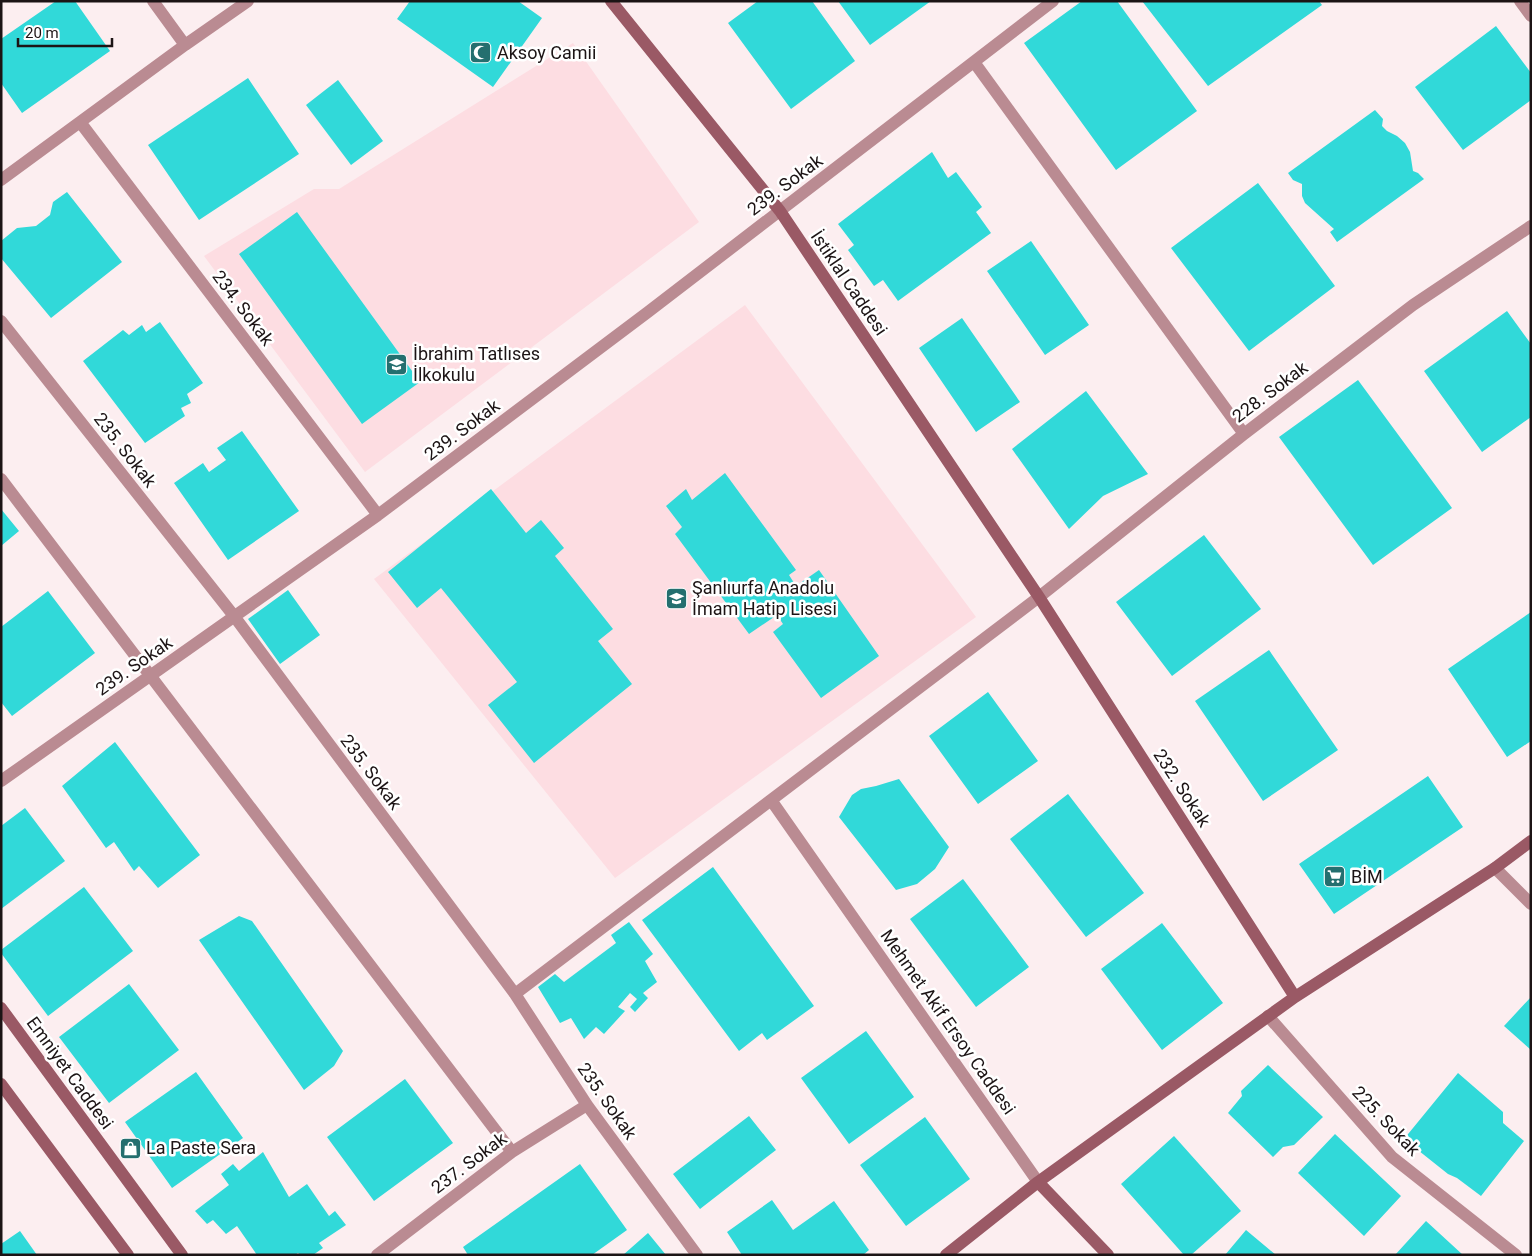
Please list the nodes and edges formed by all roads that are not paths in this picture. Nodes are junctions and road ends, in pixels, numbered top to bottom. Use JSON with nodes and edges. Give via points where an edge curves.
{"nodes":[{"id":1,"x":153,"y":1,"type":"edge"},
{"id":2,"x":248,"y":1,"type":"edge"},
{"id":3,"x":611,"y":1,"type":"edge"},
{"id":4,"x":1053,"y":1,"type":"edge"},
{"id":5,"x":1520,"y":1,"type":"edge"},
{"id":6,"x":1531,"y":16,"type":"edge"},
{"id":7,"x":185,"y":45,"type":"junction"},
{"id":8,"x":974,"y":62,"type":"junction"},
{"id":9,"x":80,"y":122,"type":"junction"},
{"id":10,"x":1,"y":180,"type":"edge"},
{"id":11,"x":780,"y":211,"type":"junction"},
{"id":12,"x":1531,"y":226,"type":"edge"},
{"id":13,"x":1,"y":321,"type":"edge"},
{"id":14,"x":1244,"y":434,"type":"junction"},
{"id":15,"x":1,"y":479,"type":"edge"},
{"id":16,"x":378,"y":515,"type":"junction"},
{"id":17,"x":1039,"y":597,"type":"junction"},
{"id":18,"x":234,"y":616,"type":"junction"},
{"id":19,"x":150,"y":676,"type":"junction"},
{"id":20,"x":1,"y":781,"type":"edge"},
{"id":21,"x":771,"y":800,"type":"junction"},
{"id":22,"x":1531,"y":841,"type":"edge"},
{"id":23,"x":1495,"y":868,"type":"junction"},
{"id":24,"x":1531,"y":904,"type":"edge"},
{"id":25,"x":515,"y":994,"type":"junction"},
{"id":26,"x":1295,"y":997,"type":"junction"},
{"id":27,"x":1,"y":1008,"type":"edge"},
{"id":28,"x":1268,"y":1016,"type":"junction"},
{"id":29,"x":1,"y":1084,"type":"edge"},
{"id":30,"x":587,"y":1104,"type":"junction"},
{"id":31,"x":512,"y":1152,"type":"junction"},
{"id":32,"x":1038,"y":1182,"type":"junction"},
{"id":33,"x":128,"y":1255,"type":"edge"},
{"id":34,"x":182,"y":1255,"type":"edge"},
{"id":35,"x":376,"y":1255,"type":"edge"},
{"id":36,"x":698,"y":1255,"type":"edge"},
{"id":37,"x":946,"y":1255,"type":"edge"},
{"id":38,"x":1108,"y":1255,"type":"edge"},
{"id":39,"x":1516,"y":1255,"type":"edge"}],
"edges":[{"from":1,"to":7,"type":"street"},
{"from":2,"to":7,"type":"street"},
{"from":3,"to":11,"type":"street","name":"İstiklal Caddesi"},
{"from":4,"to":8,"type":"street","name":"239. Sokak"},
{"from":5,"to":6,"type":"street"},
{"from":7,"to":9,"type":"street"},
{"from":8,"to":11,"type":"street","name":"239. Sokak"},
{"from":8,"to":14,"type":"street"},
{"from":9,"to":10,"type":"street"},
{"from":9,"to":16,"type":"street","name":"234. Sokak"},
{"from":11,"to":16,"type":"street","name":"239. Sokak"},
{"from":11,"to":17,"type":"street","name":"İstiklal Caddesi"},
{"from":12,"to":14,"type":"street","name":"228. Sokak","via":[[1413,305]]},
{"from":13,"to":18,"type":"street","name":"235. Sokak"},
{"from":14,"to":17,"type":"street","name":"228. Sokak"},
{"from":15,"to":19,"type":"street"},
{"from":16,"to":18,"type":"street","name":"239. Sokak"},
{"from":17,"to":21,"type":"street","name":"228. Sokak"},
{"from":17,"to":26,"type":"street","name":"232. Sokak"},
{"from":18,"to":19,"type":"street","name":"239. Sokak"},
{"from":18,"to":25,"type":"street","name":"235. Sokak"},
{"from":19,"to":20,"type":"street","name":"239. Sokak"},
{"from":19,"to":31,"type":"street"},
{"from":21,"to":25,"type":"street","name":"228. Sokak"},
{"from":21,"to":32,"type":"street","name":"Mehmet Akif Ersoy Caddesi"},
{"from":22,"to":23,"type":"street"},
{"from":23,"to":24,"type":"street"},
{"from":23,"to":26,"type":"street"},
{"from":25,"to":30,"type":"street","name":"235. Sokak"},
{"from":26,"to":28,"type":"street"},
{"from":27,"to":34,"type":"street","name":"Emniyet Caddesi"},
{"from":28,"to":32,"type":"street"},
{"from":28,"to":39,"type":"street","name":"225. Sokak","via":[[1392,1157]]},
{"from":29,"to":33,"type":"street"},
{"from":30,"to":31,"type":"street","name":"237. Sokak"},
{"from":30,"to":36,"type":"street","name":"235. Sokak"},
{"from":31,"to":35,"type":"street","name":"237. Sokak"},
{"from":32,"to":37,"type":"street"},
{"from":32,"to":38,"type":"street","name":"Mehmet Akif Ersoy Caddesi"}]}
